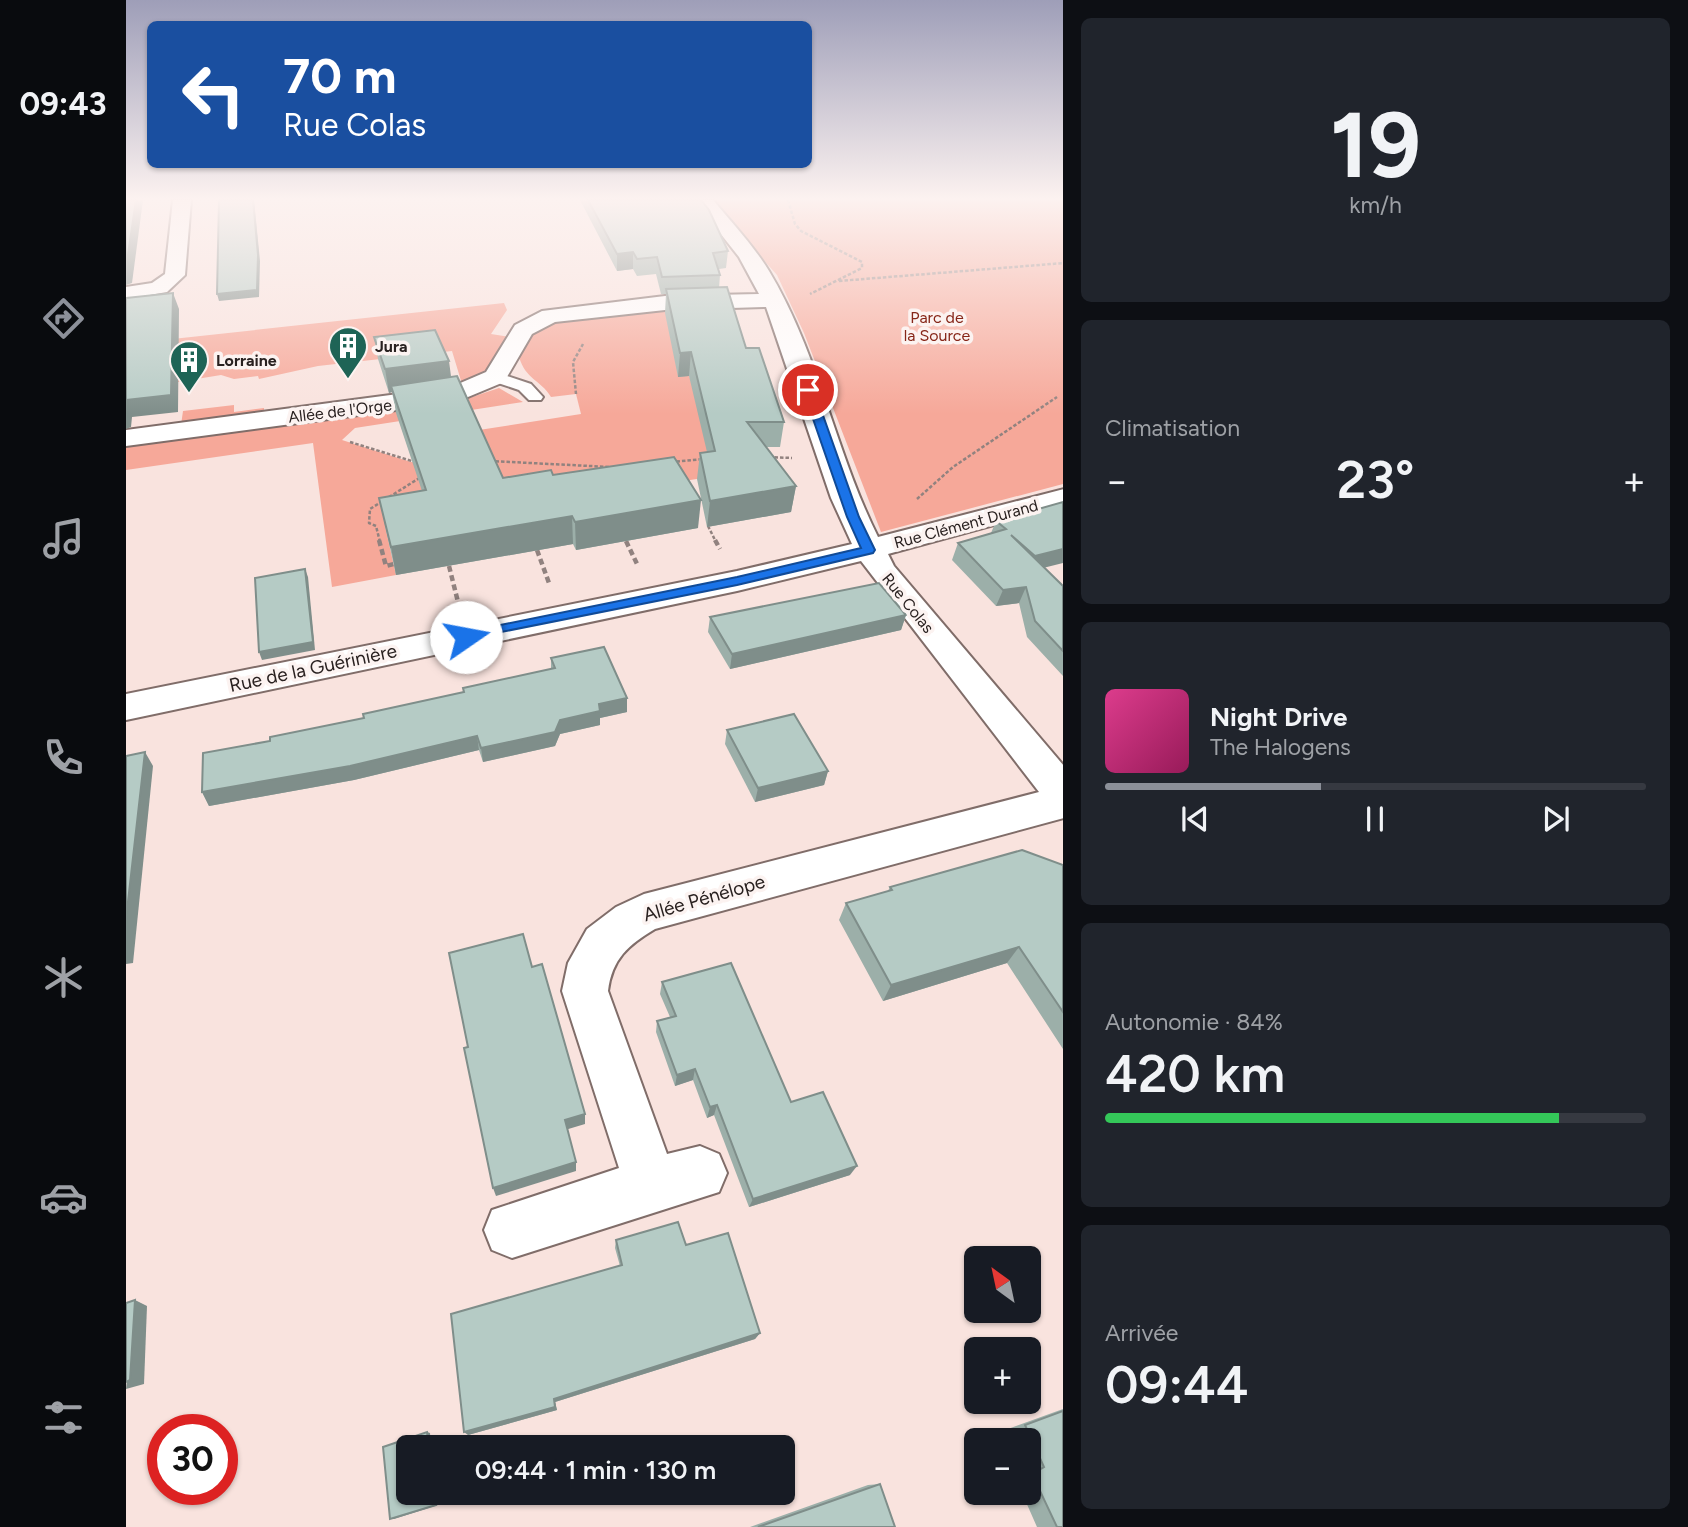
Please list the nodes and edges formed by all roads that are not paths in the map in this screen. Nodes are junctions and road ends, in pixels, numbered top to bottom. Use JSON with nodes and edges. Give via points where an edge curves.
{"nodes":[{"id":1,"x":175,"y":271,"type":"edge"},
{"id":2,"x":758,"y":271,"type":"edge"},
{"id":3,"x":126,"y":293,"type":"edge"},
{"id":4,"x":771,"y":300,"type":"junction"},
{"id":5,"x":495,"y":377,"type":"junction"},
{"id":6,"x":535,"y":397,"type":"dead end"},
{"id":7,"x":126,"y":438,"type":"edge"},
{"id":8,"x":1063,"y":497,"type":"edge"},
{"id":9,"x":869,"y":550,"type":"junction"},
{"id":10,"x":126,"y":707,"type":"edge"},
{"id":11,"x":1063,"y":795,"type":"edge"},
{"id":12,"x":1063,"y":802,"type":"edge"},
{"id":13,"x":701,"y":1173,"type":"dead end"},
{"id":14,"x":651,"y":1185,"type":"junction"},
{"id":15,"x":512,"y":1230,"type":"dead end"}],
"edges":[{"from":1,"to":3,"type":"street","via":[[160,288]]},
{"from":2,"to":4,"type":"street","name":"Rue Colas"},
{"from":4,"to":5,"type":"street","via":[[568,312],[523,330]]},
{"from":4,"to":9,"type":"street","name":"Rue Colas"},
{"from":5,"to":6,"type":"lane","via":[[525,387]]},
{"from":5,"to":7,"type":"street","name":"Allée de l'Orge","via":[[431,400]]},
{"from":8,"to":9,"type":"street","name":"Rue Clément Durand"},
{"from":9,"to":10,"type":"street","name":"Rue de la Guérinière"},
{"from":9,"to":11,"type":"street","name":"Rue Colas"},
{"from":12,"to":14,"type":"street","name":"Allée Pénélope","via":[[644,913],[611,932],[587,965],[585,991]]},
{"from":13,"to":14,"type":"street"},
{"from":14,"to":15,"type":"street"}]}
